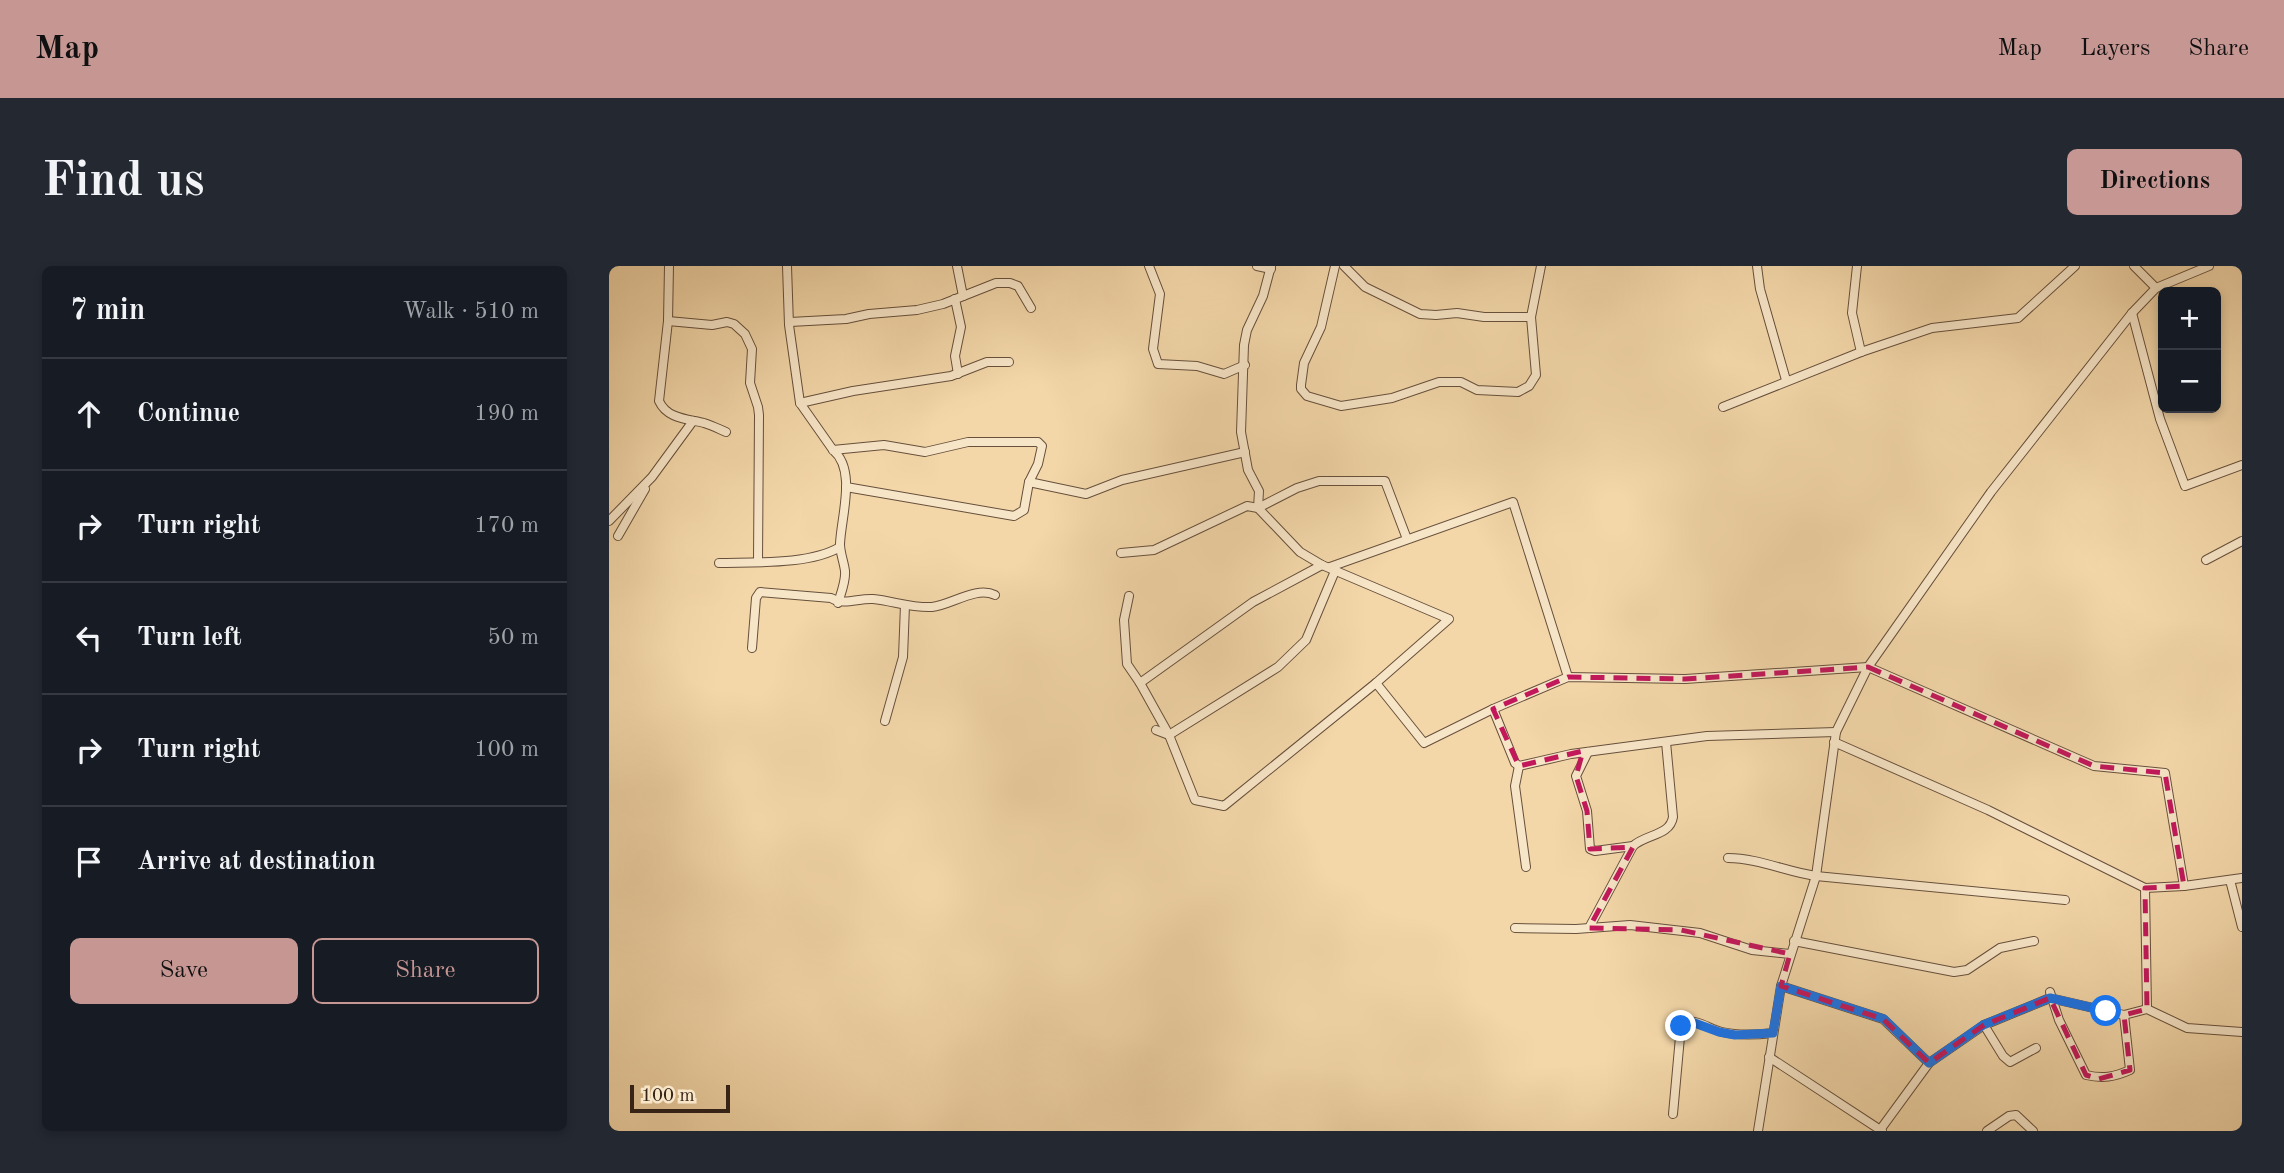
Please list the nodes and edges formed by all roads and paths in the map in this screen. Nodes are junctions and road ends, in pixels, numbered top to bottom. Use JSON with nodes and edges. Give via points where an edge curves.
{"nodes":[{"id":1,"x":669,"y":266,"type":"edge"},
{"id":2,"x":787,"y":266,"type":"edge"},
{"id":3,"x":957,"y":266,"type":"edge"},
{"id":4,"x":1149,"y":266,"type":"edge"},
{"id":5,"x":1257,"y":266,"type":"edge"},
{"id":6,"x":1335,"y":266,"type":"edge"},
{"id":7,"x":1541,"y":266,"type":"edge"},
{"id":8,"x":1758,"y":266,"type":"edge"},
{"id":9,"x":1857,"y":266,"type":"edge"},
{"id":10,"x":2075,"y":266,"type":"edge"},
{"id":11,"x":2134,"y":266,"type":"edge"},
{"id":12,"x":2209,"y":266,"type":"edge"},
{"id":13,"x":1347,"y":267,"type":"edge"},
{"id":14,"x":1271,"y":268,"type":"edge"},
{"id":15,"x":2156,"y":288,"type":"junction"},
{"id":16,"x":959,"y":298,"type":"junction"},
{"id":17,"x":1031,"y":308,"type":"dead end"},
{"id":18,"x":2133,"y":313,"type":"junction"},
{"id":19,"x":1531,"y":317,"type":"junction"},
{"id":20,"x":668,"y":321,"type":"junction"},
{"id":21,"x":790,"y":321,"type":"junction"},
{"id":22,"x":1861,"y":352,"type":"junction"},
{"id":23,"x":1009,"y":362,"type":"dead end"},
{"id":24,"x":1245,"y":365,"type":"junction"},
{"id":25,"x":958,"y":374,"type":"junction"},
{"id":26,"x":1786,"y":380,"type":"junction"},
{"id":27,"x":800,"y":403,"type":"junction"},
{"id":28,"x":1723,"y":407,"type":"dead end"},
{"id":29,"x":693,"y":421,"type":"junction"},
{"id":30,"x":726,"y":432,"type":"dead end"},
{"id":31,"x":833,"y":450,"type":"junction"},
{"id":32,"x":1245,"y":452,"type":"junction"},
{"id":33,"x":2242,"y":465,"type":"edge"},
{"id":34,"x":652,"y":477,"type":"junction"},
{"id":35,"x":1029,"y":482,"type":"junction"},
{"id":36,"x":846,"y":487,"type":"junction"},
{"id":37,"x":1258,"y":508,"type":"junction"},
{"id":38,"x":609,"y":521,"type":"edge"},
{"id":39,"x":618,"y":537,"type":"dead end"},
{"id":40,"x":1407,"y":539,"type":"junction"},
{"id":41,"x":2242,"y":541,"type":"edge"},
{"id":42,"x":840,"y":547,"type":"junction"},
{"id":43,"x":1121,"y":553,"type":"dead end"},
{"id":44,"x":2206,"y":560,"type":"dead end"},
{"id":45,"x":758,"y":562,"type":"junction"},
{"id":46,"x":719,"y":563,"type":"dead end"},
{"id":47,"x":1329,"y":568,"type":"junction"},
{"id":48,"x":995,"y":595,"type":"dead end"},
{"id":49,"x":1129,"y":596,"type":"dead end"},
{"id":50,"x":838,"y":603,"type":"junction"},
{"id":51,"x":905,"y":605,"type":"junction"},
{"id":52,"x":753,"y":648,"type":"dead end"},
{"id":53,"x":1868,"y":667,"type":"junction"},
{"id":54,"x":1568,"y":677,"type":"junction"},
{"id":55,"x":1140,"y":683,"type":"junction"},
{"id":56,"x":1376,"y":683,"type":"junction"},
{"id":57,"x":1493,"y":709,"type":"junction"},
{"id":58,"x":885,"y":721,"type":"dead end"},
{"id":59,"x":1156,"y":730,"type":"dead end"},
{"id":60,"x":1836,"y":732,"type":"junction"},
{"id":61,"x":1168,"y":735,"type":"junction"},
{"id":62,"x":1666,"y":742,"type":"junction"},
{"id":63,"x":1834,"y":742,"type":"junction"},
{"id":64,"x":1588,"y":752,"type":"junction"},
{"id":65,"x":1519,"y":766,"type":"junction"},
{"id":66,"x":1633,"y":846,"type":"junction"},
{"id":67,"x":1728,"y":858,"type":"dead end"},
{"id":68,"x":1526,"y":867,"type":"dead end"},
{"id":69,"x":1816,"y":876,"type":"junction"},
{"id":70,"x":2242,"y":878,"type":"edge"},
{"id":71,"x":2230,"y":880,"type":"junction"},
{"id":72,"x":2184,"y":886,"type":"junction"},
{"id":73,"x":2145,"y":888,"type":"junction"},
{"id":74,"x":2065,"y":900,"type":"dead end"},
{"id":75,"x":1515,"y":928,"type":"dead end"},
{"id":76,"x":1589,"y":928,"type":"junction"},
{"id":77,"x":2242,"y":928,"type":"edge"},
{"id":78,"x":1794,"y":941,"type":"junction"},
{"id":79,"x":2034,"y":941,"type":"dead end"},
{"id":80,"x":1790,"y":954,"type":"junction"},
{"id":81,"x":1781,"y":986,"type":"junction"},
{"id":82,"x":2050,"y":995,"type":"junction"},
{"id":83,"x":2147,"y":1009,"type":"junction"},
{"id":84,"x":2124,"y":1015,"type":"junction"},
{"id":85,"x":1983,"y":1025,"type":"junction"},
{"id":86,"x":2242,"y":1032,"type":"edge"},
{"id":87,"x":1773,"y":1033,"type":"junction"},
{"id":88,"x":2036,"y":1048,"type":"dead end"},
{"id":89,"x":1769,"y":1057,"type":"junction"},
{"id":90,"x":1929,"y":1063,"type":"junction"},
{"id":91,"x":1673,"y":1114,"type":"dead end"},
{"id":92,"x":1881,"y":1130,"type":"edge"},
{"id":93,"x":1758,"y":1131,"type":"edge"},
{"id":94,"x":1987,"y":1131,"type":"edge"},
{"id":95,"x":2033,"y":1131,"type":"edge"}],
"edges":[{"from":1,"to":20,"type":"street"},
{"from":2,"to":21,"type":"street"},
{"from":3,"to":16,"type":"street"},
{"from":4,"to":24,"type":"street","via":[[1160,294],[1153,349],[1158,364],[1197,366],[1224,374]]},
{"from":5,"to":14,"type":"street"},
{"from":6,"to":19,"type":"street","via":[[1301,385],[1307,396],[1328,404],[1392,398],[1439,382],[1518,392],[1536,375]]},
{"from":7,"to":19,"type":"street"},
{"from":8,"to":26,"type":"street","via":[[1760,289]]},
{"from":9,"to":22,"type":"street","via":[[1852,313]]},
{"from":10,"to":22,"type":"street","via":[[2018,318],[1932,328]]},
{"from":11,"to":15,"type":"street"},
{"from":12,"to":15,"type":"street"},
{"from":13,"to":19,"type":"street","via":[[1365,287],[1420,314]]},
{"from":14,"to":24,"type":"street","via":[[1247,330]]},
{"from":15,"to":18,"type":"street"},
{"from":16,"to":17,"type":"street","via":[[996,283],[1010,283],[1018,286]]},
{"from":16,"to":21,"type":"street","via":[[917,310]]},
{"from":16,"to":25,"type":"street"},
{"from":18,"to":33,"type":"street","via":[[2160,419],[2185,486]]},
{"from":18,"to":53,"type":"street","via":[[1990,492]]},
{"from":20,"to":29,"type":"street","via":[[659,401],[670,414]]},
{"from":20,"to":45,"type":"street","via":[[727,322],[750,341],[750,383],[759,415]]},
{"from":21,"to":27,"type":"street"},
{"from":22,"to":26,"type":"street"},
{"from":23,"to":25,"type":"street","via":[[988,362]]},
{"from":24,"to":32,"type":"street","via":[[1241,432]]},
{"from":25,"to":27,"type":"street"},
{"from":26,"to":28,"type":"street"},
{"from":27,"to":31,"type":"street"},
{"from":29,"to":30,"type":"street"},
{"from":29,"to":34,"type":"street"},
{"from":31,"to":35,"type":"street","via":[[884,445],[925,452],[968,442],[1038,442],[1043,449]]},
{"from":31,"to":36,"type":"street","via":[[843,464]]},
{"from":32,"to":35,"type":"street","via":[[1122,480],[1086,494]]},
{"from":32,"to":37,"type":"street","via":[[1259,491]]},
{"from":34,"to":38,"type":"street"},
{"from":34,"to":39,"type":"street"},
{"from":35,"to":36,"type":"street","via":[[1024,510],[1014,516]]},
{"from":36,"to":42,"type":"street"},
{"from":37,"to":40,"type":"street","via":[[1319,481],[1385,481]]},
{"from":37,"to":43,"type":"street","via":[[1247,506],[1154,550]]},
{"from":37,"to":47,"type":"street","via":[[1300,552]]},
{"from":40,"to":47,"type":"street"},
{"from":40,"to":54,"type":"street","via":[[1513,502]]},
{"from":41,"to":44,"type":"street"},
{"from":42,"to":45,"type":"street","via":[[827,555]]},
{"from":42,"to":50,"type":"street","via":[[845,573]]},
{"from":45,"to":46,"type":"street"},
{"from":47,"to":55,"type":"street","via":[[1253,602]]},
{"from":47,"to":56,"type":"street","via":[[1449,619]]},
{"from":47,"to":61,"type":"street","via":[[1306,640],[1278,667]]},
{"from":48,"to":51,"type":"street","via":[[982,592],[932,607]]},
{"from":49,"to":55,"type":"street","via":[[1124,620],[1127,664]]},
{"from":50,"to":51,"type":"street","via":[[872,599]]},
{"from":50,"to":52,"type":"street","via":[[831,598],[760,592]]},
{"from":51,"to":58,"type":"street","via":[[903,657]]},
{"from":53,"to":54,"type":"street","via":[[1685,679]]},
{"from":53,"to":60,"type":"street"},
{"from":53,"to":72,"type":"street","via":[[2094,766],[2165,773]]},
{"from":54,"to":57,"type":"street"},
{"from":55,"to":61,"type":"street"},
{"from":56,"to":57,"type":"street","via":[[1424,743]]},
{"from":56,"to":61,"type":"street","via":[[1224,806],[1195,800]]},
{"from":57,"to":65,"type":"street"},
{"from":59,"to":61,"type":"street"},
{"from":60,"to":62,"type":"street","via":[[1707,736]]},
{"from":60,"to":63,"type":"street"},
{"from":62,"to":64,"type":"street"},
{"from":62,"to":66,"type":"street","via":[[1672,825]]},
{"from":63,"to":69,"type":"street"},
{"from":63,"to":73,"type":"street","via":[[1988,810]]},
{"from":64,"to":65,"type":"street"},
{"from":64,"to":66,"type":"street","via":[[1576,776],[1587,811],[1590,849]]},
{"from":65,"to":68,"type":"street","via":[[1515,786]]},
{"from":66,"to":76,"type":"street"},
{"from":67,"to":69,"type":"street"},
{"from":69,"to":74,"type":"street"},
{"from":69,"to":78,"type":"street"},
{"from":70,"to":71,"type":"street"},
{"from":71,"to":72,"type":"street"},
{"from":71,"to":77,"type":"street"},
{"from":72,"to":73,"type":"street"},
{"from":73,"to":83,"type":"street"},
{"from":75,"to":76,"type":"street"},
{"from":76,"to":80,"type":"street","via":[[1630,925],[1681,930],[1752,950]]},
{"from":78,"to":79,"type":"street","via":[[1954,972],[1967,970],[2000,948]]},
{"from":78,"to":80,"type":"street"},
{"from":80,"to":81,"type":"street"},
{"from":81,"to":87,"type":"street"},
{"from":81,"to":90,"type":"street","via":[[1884,1019]]},
{"from":82,"to":84,"type":"street"},
{"from":82,"to":84,"type":"street","via":[[2075,1057],[2086,1075],[2099,1079],[2130,1070]]},
{"from":82,"to":85,"type":"street"},
{"from":83,"to":84,"type":"street"},
{"from":83,"to":86,"type":"street","via":[[2187,1028]]},
{"from":85,"to":88,"type":"street","via":[[2010,1062]]},
{"from":85,"to":90,"type":"street"},
{"from":87,"to":89,"type":"street"},
{"from":87,"to":91,"type":"street","via":[[1735,1035],[1684,1022]]},
{"from":89,"to":92,"type":"street"},
{"from":89,"to":93,"type":"street"},
{"from":90,"to":92,"type":"street"},
{"from":94,"to":95,"type":"street","via":[[2016,1115]]}]}
